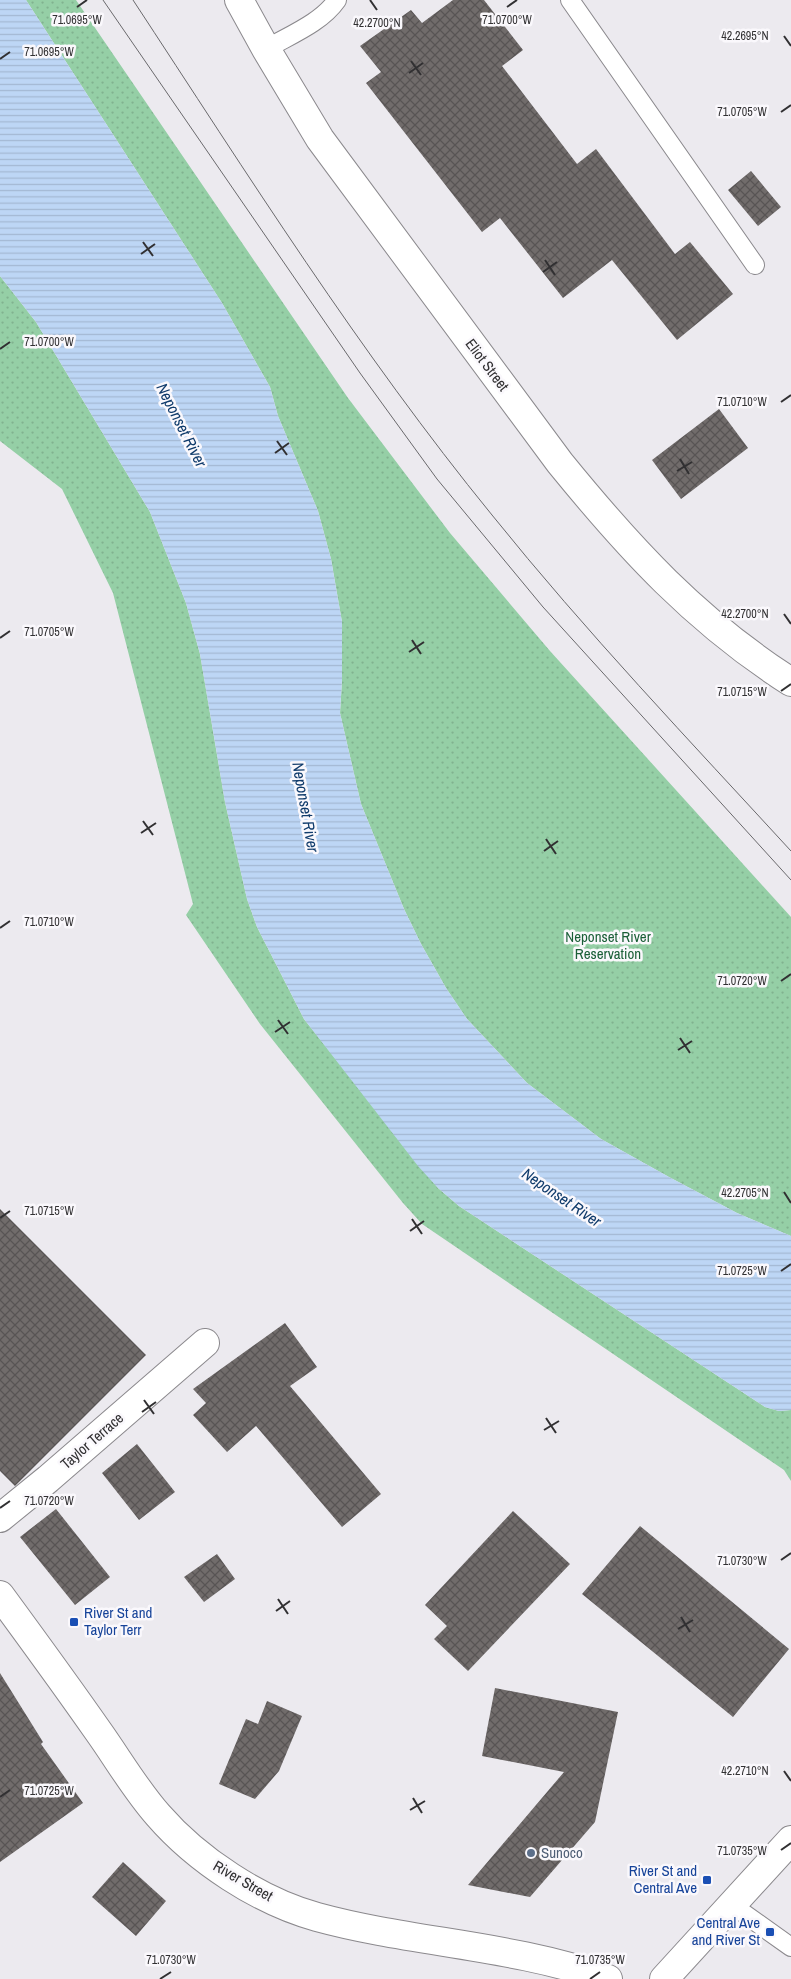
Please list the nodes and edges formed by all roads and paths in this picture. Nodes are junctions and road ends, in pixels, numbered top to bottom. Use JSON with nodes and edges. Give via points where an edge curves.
{"nodes":[{"id":1,"x":239,"y":0,"type":"edge"},
{"id":2,"x":337,"y":0,"type":"edge"},
{"id":3,"x":570,"y":0,"type":"edge"},
{"id":4,"x":266,"y":49,"type":"junction"},
{"id":5,"x":755,"y":265,"type":"dead end"},
{"id":6,"x":791,"y":682,"type":"edge"},
{"id":7,"x":205,"y":1342,"type":"dead end"},
{"id":8,"x":0,"y":1518,"type":"edge"},
{"id":9,"x":0,"y":1595,"type":"edge"},
{"id":10,"x":791,"y":1840,"type":"edge"},
{"id":11,"x":732,"y":1905,"type":"junction"},
{"id":12,"x":791,"y":1948,"type":"edge"},
{"id":13,"x":608,"y":1979,"type":"edge"},
{"id":14,"x":664,"y":1979,"type":"edge"}],
"edges":[{"from":1,"to":4,"type":"street","name":"Eliot Street"},
{"from":2,"to":4,"type":"lane","via":[[315,21]]},
{"from":3,"to":5,"type":"lane"},
{"from":4,"to":6,"type":"street","name":"Eliot Street","via":[[320,140],[588,497],[677,594],[735,643]]},
{"from":7,"to":8,"type":"street","name":"Taylor Terrace"},
{"from":9,"to":13,"type":"street","name":"River Street","via":[[158,1815],[195,1851],[234,1878],[264,1895],[315,1916],[513,1955]]},
{"from":10,"to":11,"type":"street"},
{"from":11,"to":12,"type":"lane"},
{"from":11,"to":14,"type":"street"}]}
